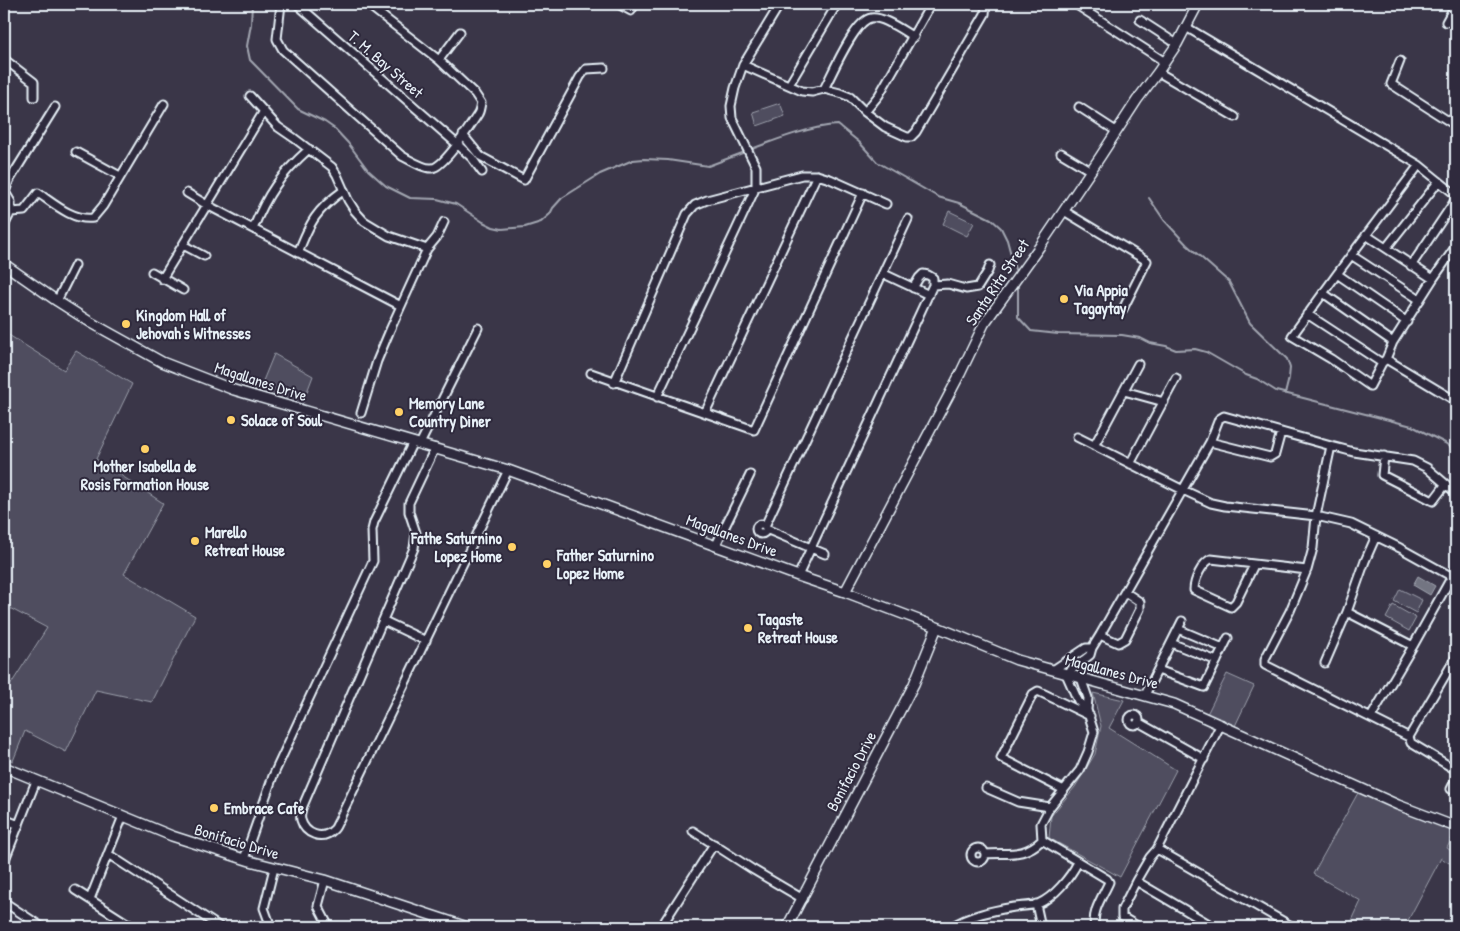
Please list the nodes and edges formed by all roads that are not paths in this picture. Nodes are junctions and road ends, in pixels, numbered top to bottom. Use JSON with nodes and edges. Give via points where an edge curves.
{"nodes":[{"id":1,"x":281,"y":4,"type":"edge"},
{"id":2,"x":297,"y":4,"type":"edge"},
{"id":3,"x":367,"y":4,"type":"edge"},
{"id":4,"x":618,"y":4,"type":"edge"},
{"id":5,"x":636,"y":4,"type":"edge"},
{"id":6,"x":780,"y":4,"type":"edge"},
{"id":7,"x":837,"y":4,"type":"edge"},
{"id":8,"x":932,"y":4,"type":"edge"},
{"id":9,"x":985,"y":4,"type":"edge"},
{"id":10,"x":1074,"y":4,"type":"edge"},
{"id":11,"x":1198,"y":4,"type":"edge"},
{"id":12,"x":1456,"y":4,"type":"edge"},
{"id":13,"x":1140,"y":20,"type":"dead end"},
{"id":14,"x":1446,"y":22,"type":"dead end"},
{"id":15,"x":1186,"y":27,"type":"junction"},
{"id":16,"x":460,"y":32,"type":"dead end"},
{"id":17,"x":914,"y":37,"type":"junction"},
{"id":18,"x":1177,"y":44,"type":"junction"},
{"id":19,"x":4,"y":59,"type":"edge"},
{"id":20,"x":439,"y":60,"type":"junction"},
{"id":21,"x":1400,"y":61,"type":"dead end"},
{"id":22,"x":1165,"y":62,"type":"junction"},
{"id":23,"x":743,"y":65,"type":"junction"},
{"id":24,"x":604,"y":68,"type":"dead end"},
{"id":25,"x":1158,"y":72,"type":"junction"},
{"id":26,"x":789,"y":85,"type":"junction"},
{"id":27,"x":824,"y":89,"type":"junction"},
{"id":28,"x":250,"y":96,"type":"dead end"},
{"id":29,"x":34,"y":97,"type":"dead end"},
{"id":30,"x":164,"y":104,"type":"dead end"},
{"id":31,"x":55,"y":107,"type":"dead end"},
{"id":32,"x":1078,"y":107,"type":"dead end"},
{"id":33,"x":264,"y":111,"type":"junction"},
{"id":34,"x":865,"y":112,"type":"junction"},
{"id":35,"x":1235,"y":117,"type":"dead end"},
{"id":36,"x":1450,"y":122,"type":"dead end"},
{"id":37,"x":1116,"y":131,"type":"junction"},
{"id":38,"x":463,"y":135,"type":"junction"},
{"id":39,"x":457,"y":144,"type":"junction"},
{"id":40,"x":309,"y":149,"type":"junction"},
{"id":41,"x":76,"y":152,"type":"dead end"},
{"id":42,"x":1061,"y":153,"type":"dead end"},
{"id":43,"x":1419,"y":165,"type":"junction"},
{"id":44,"x":1091,"y":171,"type":"junction"},
{"id":45,"x":482,"y":172,"type":"dead end"},
{"id":46,"x":817,"y":175,"type":"junction"},
{"id":47,"x":120,"y":176,"type":"junction"},
{"id":48,"x":1439,"y":182,"type":"junction"},
{"id":49,"x":756,"y":187,"type":"junction"},
{"id":50,"x":344,"y":190,"type":"junction"},
{"id":51,"x":187,"y":193,"type":"dead end"},
{"id":52,"x":863,"y":193,"type":"junction"},
{"id":53,"x":1456,"y":197,"type":"edge"},
{"id":54,"x":886,"y":204,"type":"dead end"},
{"id":55,"x":207,"y":205,"type":"junction"},
{"id":56,"x":1064,"y":211,"type":"junction"},
{"id":57,"x":11,"y":212,"type":"junction"},
{"id":58,"x":908,"y":219,"type":"dead end"},
{"id":59,"x":444,"y":222,"type":"dead end"},
{"id":60,"x":4,"y":226,"type":"edge"},
{"id":61,"x":253,"y":229,"type":"junction"},
{"id":62,"x":1366,"y":235,"type":"junction"},
{"id":63,"x":183,"y":245,"type":"junction"},
{"id":64,"x":1456,"y":246,"type":"edge"},
{"id":65,"x":1386,"y":248,"type":"junction"},
{"id":66,"x":427,"y":249,"type":"junction"},
{"id":67,"x":298,"y":253,"type":"junction"},
{"id":68,"x":1351,"y":255,"type":"junction"},
{"id":69,"x":204,"y":256,"type":"dead end"},
{"id":70,"x":4,"y":264,"type":"edge"},
{"id":71,"x":75,"y":265,"type":"dead end"},
{"id":72,"x":990,"y":265,"type":"dead end"},
{"id":73,"x":1411,"y":266,"type":"junction"},
{"id":74,"x":152,"y":272,"type":"dead end"},
{"id":75,"x":884,"y":274,"type":"junction"},
{"id":76,"x":1337,"y":274,"type":"junction"},
{"id":77,"x":162,"y":279,"type":"junction"},
{"id":78,"x":1433,"y":279,"type":"junction"},
{"id":79,"x":934,"y":285,"type":"junction"},
{"id":80,"x":913,"y":288,"type":"junction"},
{"id":81,"x":183,"y":290,"type":"dead end"},
{"id":82,"x":1323,"y":293,"type":"junction"},
{"id":83,"x":929,"y":295,"type":"junction"},
{"id":84,"x":1420,"y":300,"type":"junction"},
{"id":85,"x":57,"y":301,"type":"junction"},
{"id":86,"x":401,"y":306,"type":"junction"},
{"id":87,"x":1123,"y":309,"type":"dead end"},
{"id":88,"x":1307,"y":314,"type":"junction"},
{"id":89,"x":1407,"y":322,"type":"junction"},
{"id":90,"x":478,"y":328,"type":"dead end"},
{"id":91,"x":1393,"y":342,"type":"junction"},
{"id":92,"x":1384,"y":361,"type":"junction"},
{"id":93,"x":1138,"y":364,"type":"dead end"},
{"id":94,"x":590,"y":374,"type":"dead end"},
{"id":95,"x":1176,"y":378,"type":"dead end"},
{"id":96,"x":614,"y":383,"type":"junction"},
{"id":97,"x":1124,"y":391,"type":"junction"},
{"id":98,"x":657,"y":397,"type":"junction"},
{"id":99,"x":1456,"y":401,"type":"edge"},
{"id":100,"x":1164,"y":402,"type":"junction"},
{"id":101,"x":705,"y":413,"type":"junction"},
{"id":102,"x":359,"y":419,"type":"junction"},
{"id":103,"x":1281,"y":432,"type":"junction"},
{"id":104,"x":1077,"y":438,"type":"dead end"},
{"id":105,"x":1210,"y":442,"type":"junction"},
{"id":106,"x":417,"y":443,"type":"junction"},
{"id":107,"x":1094,"y":446,"type":"junction"},
{"id":108,"x":1331,"y":446,"type":"junction"},
{"id":109,"x":435,"y":448,"type":"junction"},
{"id":110,"x":1384,"y":456,"type":"junction"},
{"id":111,"x":1130,"y":464,"type":"junction"},
{"id":112,"x":508,"y":470,"type":"junction"},
{"id":113,"x":750,"y":475,"type":"dead end"},
{"id":114,"x":1446,"y":484,"type":"junction"},
{"id":115,"x":1183,"y":490,"type":"junction"},
{"id":116,"x":1456,"y":494,"type":"edge"},
{"id":117,"x":1316,"y":516,"type":"junction"},
{"id":118,"x":1376,"y":536,"type":"junction"},
{"id":119,"x":716,"y":545,"type":"junction"},
{"id":120,"x":811,"y":548,"type":"junction"},
{"id":121,"x":825,"y":554,"type":"dead end"},
{"id":122,"x":1254,"y":564,"type":"junction"},
{"id":123,"x":1456,"y":569,"type":"edge"},
{"id":124,"x":1307,"y":570,"type":"junction"},
{"id":125,"x":798,"y":576,"type":"junction"},
{"id":126,"x":1454,"y":578,"type":"edge"},
{"id":127,"x":845,"y":592,"type":"junction"},
{"id":128,"x":1125,"y":592,"type":"junction"},
{"id":129,"x":1347,"y":612,"type":"junction"},
{"id":130,"x":384,"y":621,"type":"junction"},
{"id":131,"x":1182,"y":621,"type":"dead end"},
{"id":132,"x":937,"y":626,"type":"junction"},
{"id":133,"x":1178,"y":629,"type":"junction"},
{"id":134,"x":1100,"y":635,"type":"junction"},
{"id":135,"x":1228,"y":638,"type":"dead end"},
{"id":136,"x":426,"y":641,"type":"junction"},
{"id":137,"x":1171,"y":643,"type":"junction"},
{"id":138,"x":1413,"y":646,"type":"junction"},
{"id":139,"x":1092,"y":648,"type":"junction"},
{"id":140,"x":1223,"y":648,"type":"junction"},
{"id":141,"x":1456,"y":657,"type":"edge"},
{"id":142,"x":1217,"y":661,"type":"junction"},
{"id":143,"x":1325,"y":662,"type":"dead end"},
{"id":144,"x":1053,"y":670,"type":"junction"},
{"id":145,"x":1158,"y":670,"type":"junction"},
{"id":146,"x":1066,"y":674,"type":"junction"},
{"id":147,"x":1081,"y":678,"type":"junction"},
{"id":148,"x":1146,"y":695,"type":"junction"},
{"id":149,"x":1089,"y":713,"type":"junction"},
{"id":150,"x":1371,"y":717,"type":"junction"},
{"id":151,"x":1138,"y":722,"type":"dead end"},
{"id":152,"x":1221,"y":724,"type":"junction"},
{"id":153,"x":1409,"y":737,"type":"junction"},
{"id":154,"x":1204,"y":759,"type":"junction"},
{"id":155,"x":4,"y":767,"type":"edge"},
{"id":156,"x":1456,"y":770,"type":"edge"},
{"id":157,"x":1456,"y":779,"type":"edge"},
{"id":158,"x":36,"y":781,"type":"junction"},
{"id":159,"x":986,"y":788,"type":"dead end"},
{"id":160,"x":1451,"y":789,"type":"dead end"},
{"id":161,"x":1064,"y":790,"type":"junction"},
{"id":162,"x":1050,"y":807,"type":"junction"},
{"id":163,"x":123,"y":816,"type":"junction"},
{"id":164,"x":4,"y":819,"type":"edge"},
{"id":165,"x":19,"y":825,"type":"junction"},
{"id":166,"x":1456,"y":827,"type":"edge"},
{"id":167,"x":693,"y":831,"type":"dead end"},
{"id":168,"x":1042,"y":840,"type":"junction"},
{"id":169,"x":714,"y":844,"type":"junction"},
{"id":170,"x":1157,"y":849,"type":"junction"},
{"id":171,"x":108,"y":854,"type":"junction"},
{"id":172,"x":985,"y":854,"type":"dead end"},
{"id":173,"x":244,"y":859,"type":"junction"},
{"id":174,"x":4,"y":862,"type":"edge"},
{"id":175,"x":1078,"y":862,"type":"junction"},
{"id":176,"x":274,"y":868,"type":"junction"},
{"id":177,"x":325,"y":880,"type":"junction"},
{"id":178,"x":1136,"y":881,"type":"junction"},
{"id":179,"x":75,"y":890,"type":"dead end"},
{"id":180,"x":90,"y":899,"type":"junction"},
{"id":181,"x":802,"y":899,"type":"junction"},
{"id":182,"x":4,"y":902,"type":"edge"},
{"id":183,"x":1036,"y":904,"type":"junction"},
{"id":184,"x":42,"y":927,"type":"edge"},
{"id":185,"x":133,"y":927,"type":"edge"},
{"id":186,"x":220,"y":927,"type":"edge"},
{"id":187,"x":271,"y":927,"type":"edge"},
{"id":188,"x":329,"y":927,"type":"edge"},
{"id":189,"x":467,"y":927,"type":"edge"},
{"id":190,"x":661,"y":927,"type":"edge"},
{"id":191,"x":787,"y":927,"type":"edge"},
{"id":192,"x":951,"y":927,"type":"edge"},
{"id":193,"x":1040,"y":927,"type":"edge"},
{"id":194,"x":1095,"y":927,"type":"edge"},
{"id":195,"x":1139,"y":927,"type":"edge"},
{"id":196,"x":1214,"y":927,"type":"edge"},
{"id":197,"x":1293,"y":927,"type":"edge"}],
"edges":[{"from":1,"to":39,"type":"street","via":[[277,39],[283,50],[402,156],[432,168],[441,164]]},
{"from":2,"to":39,"type":"street","name":"T. M. Bay Street"},
{"from":3,"to":20,"type":"street"},
{"from":4,"to":5,"type":"street","via":[[631,11]]},
{"from":6,"to":23,"type":"street"},
{"from":7,"to":26,"type":"street"},
{"from":8,"to":17,"type":"street"},
{"from":9,"to":34,"type":"street","via":[[985,14],[911,137],[885,127]]},
{"from":10,"to":22,"type":"street"},
{"from":11,"to":15,"type":"street","name":"Santa Rita Street"},
{"from":12,"to":14,"type":"street"},
{"from":13,"to":18,"type":"street"},
{"from":15,"to":18,"type":"street","name":"Santa Rita Street"},
{"from":15,"to":43,"type":"street"},
{"from":16,"to":20,"type":"street"},
{"from":17,"to":27,"type":"street","via":[[877,18],[863,21]]},
{"from":17,"to":34,"type":"street"},
{"from":18,"to":22,"type":"street","name":"Santa Rita Street"},
{"from":19,"to":29,"type":"street","via":[[34,82]]},
{"from":20,"to":38,"type":"street","via":[[481,103],[479,112]]},
{"from":21,"to":36,"type":"street","via":[[1391,84]]},
{"from":22,"to":25,"type":"street","name":"Santa Rita Street"},
{"from":23,"to":26,"type":"street"},
{"from":23,"to":49,"type":"street","via":[[731,106],[732,118],[756,167]]},
{"from":24,"to":38,"type":"street","via":[[586,70],[580,78],[524,180],[480,156]]},
{"from":25,"to":35,"type":"street"},
{"from":25,"to":37,"type":"street","name":"Santa Rita Street"},
{"from":26,"to":27,"type":"street","via":[[802,91]]},
{"from":27,"to":34,"type":"street","via":[[850,97]]},
{"from":28,"to":33,"type":"street"},
{"from":30,"to":47,"type":"street"},
{"from":31,"to":57,"type":"street","via":[[9,181],[5,192],[11,202]]},
{"from":32,"to":37,"type":"street"},
{"from":33,"to":40,"type":"street","via":[[278,128]]},
{"from":33,"to":55,"type":"street"},
{"from":37,"to":44,"type":"street","name":"Santa Rita Street"},
{"from":38,"to":39,"type":"street"},
{"from":39,"to":45,"type":"street","name":"T. M. Bay Street"},
{"from":40,"to":50,"type":"street","via":[[332,167]]},
{"from":40,"to":61,"type":"street","via":[[280,178]]},
{"from":41,"to":47,"type":"street"},
{"from":42,"to":44,"type":"street"},
{"from":43,"to":48,"type":"street"},
{"from":43,"to":62,"type":"street"},
{"from":44,"to":56,"type":"street","name":"Santa Rita Street"},
{"from":46,"to":49,"type":"street","via":[[802,175]]},
{"from":46,"to":52,"type":"street"},
{"from":46,"to":101,"type":"street"},
{"from":47,"to":57,"type":"street","via":[[93,218],[76,216],[38,193],[24,211]]},
{"from":48,"to":53,"type":"street"},
{"from":48,"to":65,"type":"street"},
{"from":49,"to":96,"type":"street","via":[[707,200],[695,205],[687,214]]},
{"from":49,"to":98,"type":"street"},
{"from":50,"to":66,"type":"street","via":[[364,221],[389,236]]},
{"from":50,"to":67,"type":"street","via":[[317,214]]},
{"from":51,"to":55,"type":"street"},
{"from":52,"to":54,"type":"street"},
{"from":52,"to":101,"type":"street","via":[[754,430]]},
{"from":53,"to":73,"type":"street"},
{"from":55,"to":61,"type":"street"},
{"from":55,"to":63,"type":"street"},
{"from":56,"to":87,"type":"street","via":[[1147,261]]},
{"from":56,"to":127,"type":"street","name":"Santa Rita Street","via":[[984,324]]},
{"from":57,"to":60,"type":"street"},
{"from":58,"to":75,"type":"street"},
{"from":59,"to":66,"type":"street","via":[[437,238]]},
{"from":61,"to":67,"type":"street"},
{"from":62,"to":65,"type":"street"},
{"from":62,"to":68,"type":"street"},
{"from":63,"to":69,"type":"street"},
{"from":63,"to":77,"type":"street"},
{"from":64,"to":78,"type":"street"},
{"from":65,"to":73,"type":"street"},
{"from":66,"to":86,"type":"street"},
{"from":67,"to":86,"type":"street"},
{"from":68,"to":76,"type":"street"},
{"from":68,"to":84,"type":"street"},
{"from":70,"to":85,"type":"street","name":"Magallanes Drive"},
{"from":71,"to":85,"type":"street"},
{"from":72,"to":79,"type":"street","via":[[978,287],[966,289],[948,284]]},
{"from":73,"to":78,"type":"street"},
{"from":74,"to":77,"type":"street"},
{"from":75,"to":80,"type":"street"},
{"from":75,"to":120,"type":"street","via":[[765,527]]},
{"from":76,"to":82,"type":"street"},
{"from":76,"to":89,"type":"street"},
{"from":77,"to":81,"type":"street"},
{"from":78,"to":84,"type":"street"},
{"from":79,"to":80,"type":"street","via":[[933,278],[923,274]]},
{"from":79,"to":83,"type":"street"},
{"from":80,"to":83,"type":"street"},
{"from":82,"to":88,"type":"street"},
{"from":82,"to":91,"type":"street"},
{"from":83,"to":120,"type":"street"},
{"from":84,"to":89,"type":"street"},
{"from":85,"to":102,"type":"street","name":"Magallanes Drive","via":[[162,362],[234,390]]},
{"from":86,"to":102,"type":"street","via":[[377,360]]},
{"from":88,"to":92,"type":"street"},
{"from":88,"to":92,"type":"street","via":[[1292,336],[1370,386]]},
{"from":89,"to":91,"type":"street"},
{"from":90,"to":106,"type":"street"},
{"from":91,"to":92,"type":"street"},
{"from":92,"to":99,"type":"street"},
{"from":93,"to":97,"type":"street"},
{"from":94,"to":96,"type":"street"},
{"from":95,"to":100,"type":"street"},
{"from":96,"to":98,"type":"street"},
{"from":97,"to":100,"type":"street"},
{"from":97,"to":107,"type":"street"},
{"from":98,"to":101,"type":"street"},
{"from":100,"to":111,"type":"street"},
{"from":102,"to":106,"type":"street","name":"Magallanes Drive"},
{"from":103,"to":105,"type":"street","via":[[1224,416],[1219,419]]},
{"from":103,"to":105,"type":"street","via":[[1275,454],[1270,457]]},
{"from":103,"to":108,"type":"street"},
{"from":104,"to":107,"type":"street"},
{"from":105,"to":115,"type":"street"},
{"from":106,"to":109,"type":"street","name":"Magallanes Drive"},
{"from":106,"to":173,"type":"street","via":[[374,522],[373,561],[273,776]]},
{"from":107,"to":111,"type":"street"},
{"from":108,"to":110,"type":"street"},
{"from":108,"to":117,"type":"street"},
{"from":109,"to":112,"type":"street","name":"Magallanes Drive"},
{"from":109,"to":130,"type":"street","via":[[409,503],[416,533],[414,548]]},
{"from":110,"to":114,"type":"street","via":[[1413,461]]},
{"from":110,"to":114,"type":"street","via":[[1382,475],[1433,501]]},
{"from":111,"to":115,"type":"street"},
{"from":112,"to":119,"type":"street","name":"Magallanes Drive"},
{"from":112,"to":136,"type":"street"},
{"from":113,"to":119,"type":"street"},
{"from":114,"to":116,"type":"street"},
{"from":115,"to":117,"type":"street","via":[[1225,506]]},
{"from":115,"to":128,"type":"street"},
{"from":117,"to":118,"type":"street","via":[[1351,524]]},
{"from":117,"to":124,"type":"street"},
{"from":118,"to":126,"type":"street"},
{"from":118,"to":129,"type":"street"},
{"from":119,"to":125,"type":"street","name":"Magallanes Drive"},
{"from":120,"to":121,"type":"street"},
{"from":120,"to":125,"type":"street"},
{"from":122,"to":122,"type":"street","via":[[1211,559],[1194,584],[1194,590],[1231,607]]},
{"from":122,"to":124,"type":"street"},
{"from":123,"to":126,"type":"street"},
{"from":124,"to":150,"type":"street","via":[[1265,665]]},
{"from":125,"to":127,"type":"street","name":"Magallanes Drive"},
{"from":126,"to":138,"type":"street"},
{"from":127,"to":132,"type":"street","name":"Magallanes Drive"},
{"from":128,"to":134,"type":"street"},
{"from":128,"to":134,"type":"street","via":[[1140,602],[1140,609],[1125,640],[1118,643]]},
{"from":129,"to":138,"type":"street"},
{"from":129,"to":143,"type":"street"},
{"from":130,"to":136,"type":"street"},
{"from":130,"to":136,"type":"street","via":[[302,808],[300,819],[311,834],[322,836],[332,831],[340,820]]},
{"from":131,"to":133,"type":"street"},
{"from":132,"to":144,"type":"street","name":"Magallanes Drive","via":[[1017,660]]},
{"from":132,"to":181,"type":"street","name":"Bonifacio Drive","via":[[914,684]]},
{"from":133,"to":137,"type":"street"},
{"from":133,"to":140,"type":"street"},
{"from":134,"to":139,"type":"street"},
{"from":135,"to":140,"type":"street"},
{"from":137,"to":142,"type":"street"},
{"from":137,"to":145,"type":"street"},
{"from":138,"to":150,"type":"street"},
{"from":139,"to":144,"type":"street","via":[[1086,648]]},
{"from":139,"to":146,"type":"street","via":[[1090,655]]},
{"from":140,"to":142,"type":"street"},
{"from":141,"to":153,"type":"street"},
{"from":142,"to":145,"type":"street","via":[[1204,687]]},
{"from":144,"to":146,"type":"street","name":"Magallanes Drive"},
{"from":145,"to":148,"type":"street"},
{"from":146,"to":147,"type":"street","name":"Magallanes Drive"},
{"from":146,"to":149,"type":"street","via":[[1078,702]]},
{"from":147,"to":148,"type":"street","name":"Magallanes Drive"},
{"from":147,"to":149,"type":"street"},
{"from":148,"to":152,"type":"street","name":"Magallanes Drive"},
{"from":149,"to":161,"type":"street","via":[[1094,732],[1088,752],[1080,770]]},
{"from":149,"to":161,"type":"street","via":[[1038,691],[1033,694],[1001,758]]},
{"from":150,"to":153,"type":"street"},
{"from":151,"to":154,"type":"street"},
{"from":152,"to":154,"type":"street"},
{"from":152,"to":166,"type":"street","name":"Magallanes Drive","via":[[1398,805]]},
{"from":153,"to":156,"type":"street","via":[[1411,743]]},
{"from":154,"to":170,"type":"street"},
{"from":155,"to":158,"type":"street","name":"Bonifacio Drive"},
{"from":157,"to":160,"type":"street"},
{"from":158,"to":163,"type":"street","name":"Bonifacio Drive"},
{"from":158,"to":165,"type":"street"},
{"from":159,"to":162,"type":"street","via":[[1018,802]]},
{"from":161,"to":162,"type":"street"},
{"from":162,"to":168,"type":"street","via":[[1041,824]]},
{"from":163,"to":171,"type":"street"},
{"from":163,"to":173,"type":"street","name":"Bonifacio Drive"},
{"from":164,"to":165,"type":"street"},
{"from":165,"to":174,"type":"street"},
{"from":167,"to":169,"type":"street"},
{"from":168,"to":172,"type":"street","via":[[1025,852]]},
{"from":168,"to":175,"type":"street"},
{"from":169,"to":181,"type":"street"},
{"from":169,"to":190,"type":"street"},
{"from":170,"to":178,"type":"street"},
{"from":170,"to":197,"type":"street"},
{"from":171,"to":180,"type":"street"},
{"from":171,"to":186,"type":"street"},
{"from":173,"to":176,"type":"street","name":"Bonifacio Drive"},
{"from":175,"to":183,"type":"street","via":[[1074,871],[1048,899]]},
{"from":175,"to":194,"type":"street","via":[[1109,882],[1095,913]]},
{"from":176,"to":177,"type":"street","name":"Bonifacio Drive"},
{"from":176,"to":187,"type":"street","via":[[264,908]]},
{"from":177,"to":188,"type":"street","via":[[318,906]]},
{"from":177,"to":189,"type":"street","name":"Bonifacio Drive"},
{"from":178,"to":195,"type":"street","via":[[1122,909],[1122,917]]},
{"from":178,"to":196,"type":"street"},
{"from":179,"to":180,"type":"street"},
{"from":180,"to":185,"type":"street"},
{"from":181,"to":191,"type":"street","name":"Bonifacio Drive"},
{"from":182,"to":184,"type":"street"},
{"from":183,"to":192,"type":"street","via":[[984,912]]},
{"from":183,"to":193,"type":"street"}]}
